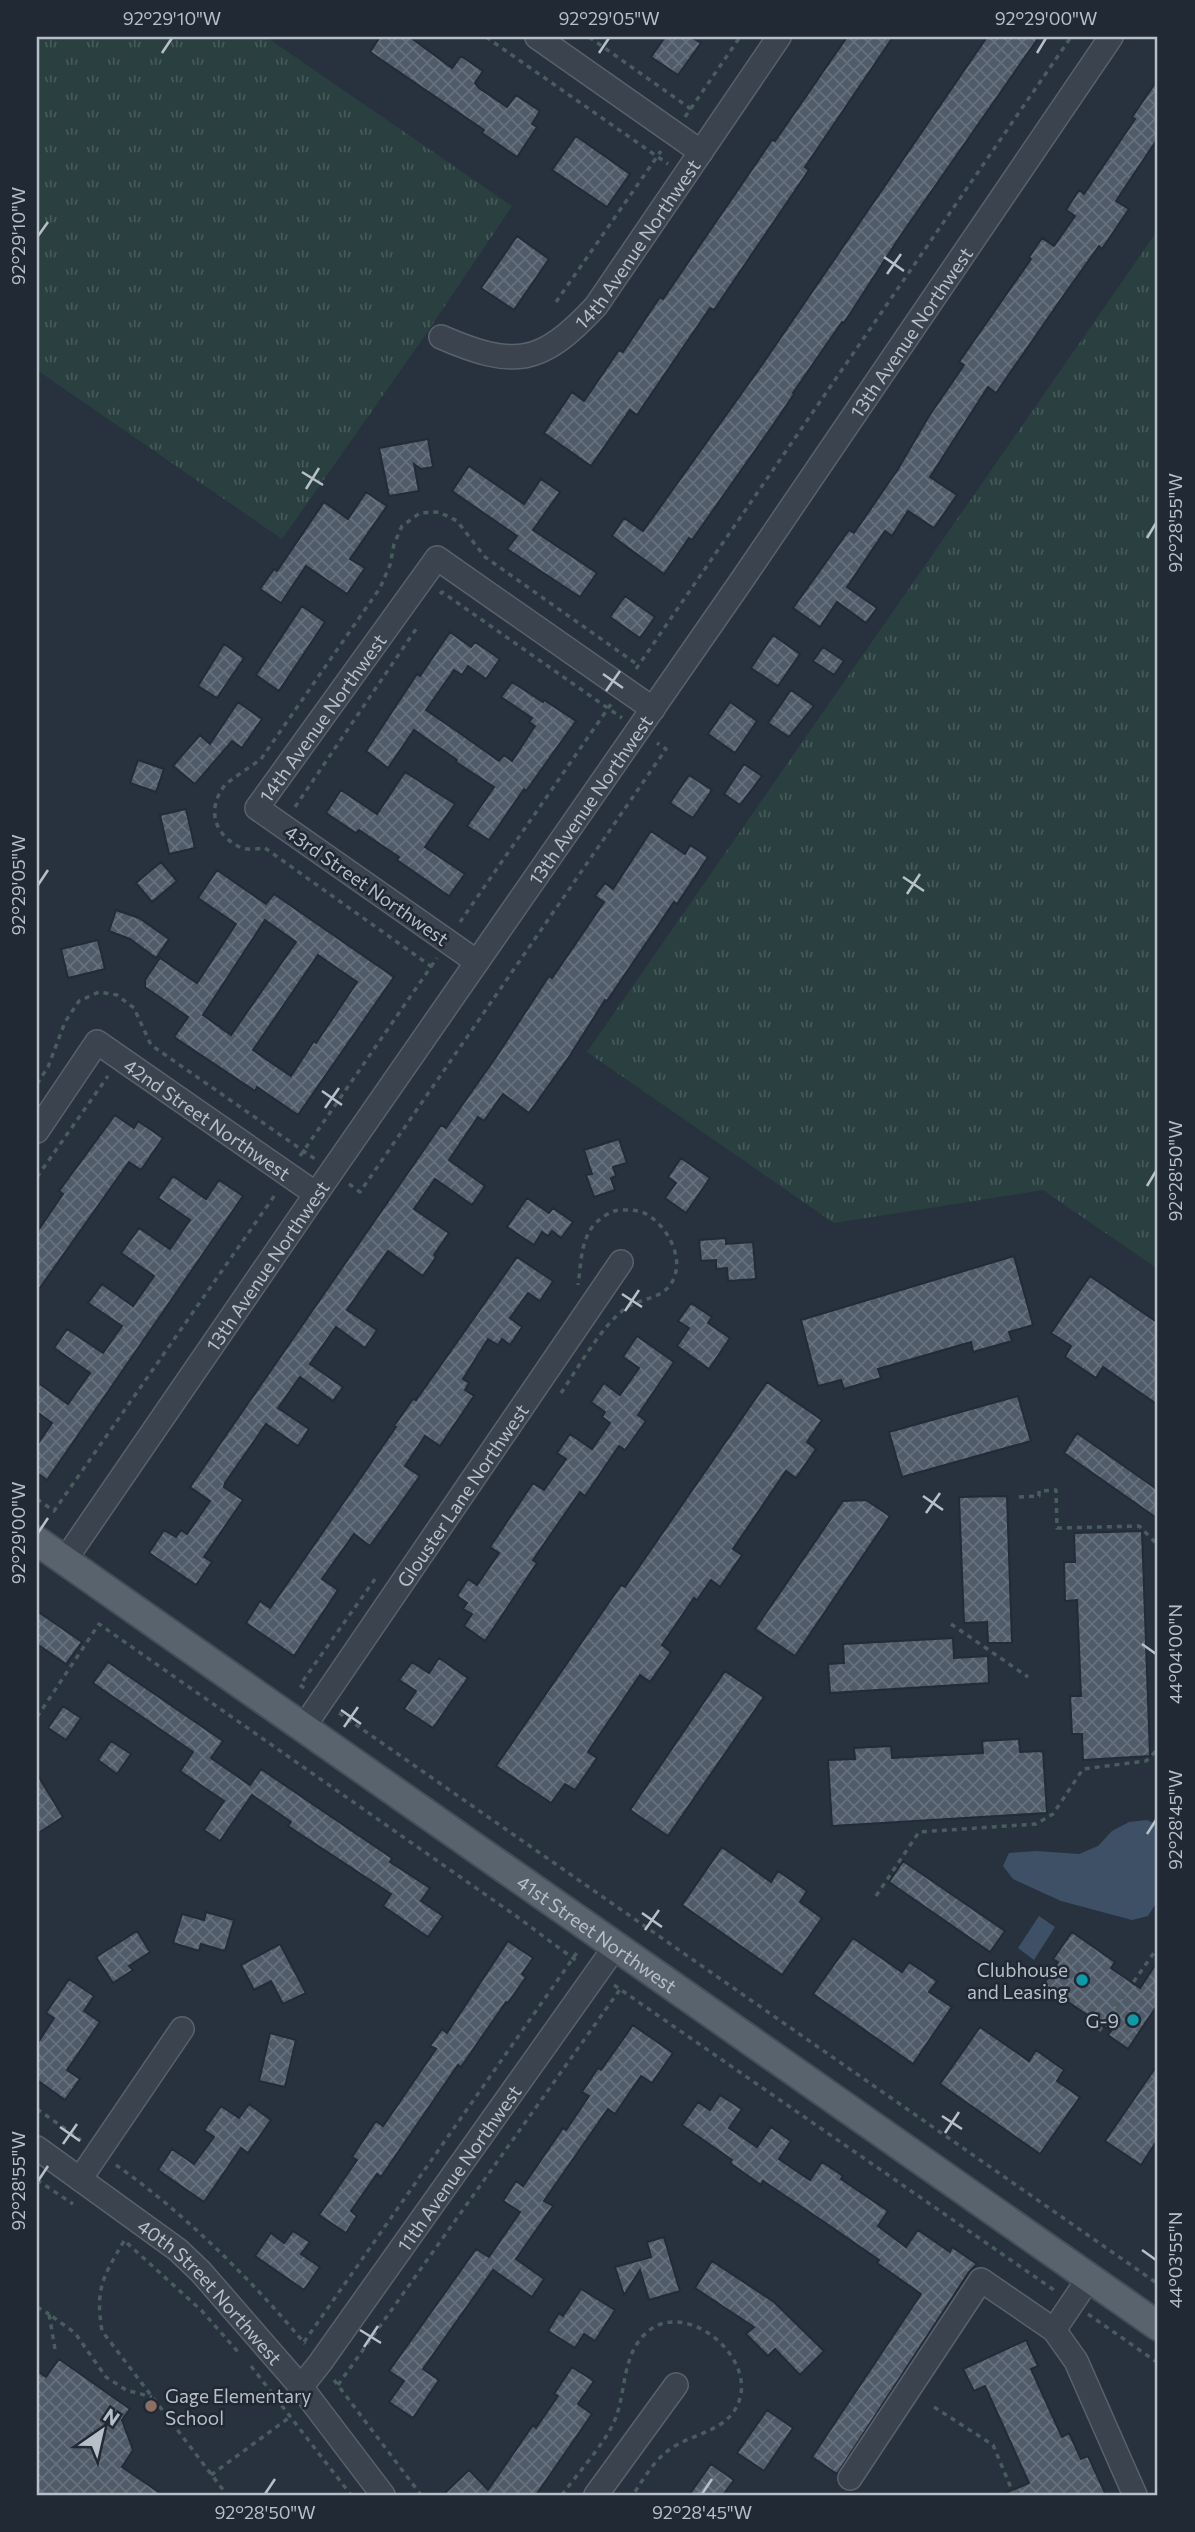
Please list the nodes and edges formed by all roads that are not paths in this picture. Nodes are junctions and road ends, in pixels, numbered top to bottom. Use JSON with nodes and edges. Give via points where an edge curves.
{"nodes":[{"id":1,"x":537,"y":37,"type":"edge"},
{"id":2,"x":779,"y":37,"type":"edge"},
{"id":3,"x":1111,"y":37,"type":"edge"},
{"id":4,"x":701,"y":152,"type":"junction"},
{"id":5,"x":441,"y":337,"type":"dead end"},
{"id":6,"x":653,"y":709,"type":"junction"},
{"id":7,"x":257,"y":808,"type":"joint"},
{"id":8,"x":477,"y":962,"type":"junction"},
{"id":9,"x":37,"y":1131,"type":"edge"},
{"id":10,"x":316,"y":1194,"type":"junction"},
{"id":11,"x":621,"y":1262,"type":"dead end"},
{"id":12,"x":37,"y":1541,"type":"edge"},
{"id":13,"x":65,"y":1560,"type":"junction"},
{"id":14,"x":303,"y":1728,"type":"junction"},
{"id":15,"x":615,"y":1947,"type":"junction"},
{"id":16,"x":182,"y":2029,"type":"dead end"},
{"id":17,"x":37,"y":2148,"type":"edge"},
{"id":18,"x":80,"y":2179,"type":"junction"},
{"id":19,"x":1089,"y":2278,"type":"junction"},
{"id":20,"x":1158,"y":2326,"type":"edge"},
{"id":21,"x":1054,"y":2330,"type":"junction"},
{"id":22,"x":676,"y":2385,"type":"dead end"},
{"id":23,"x":301,"y":2387,"type":"junction"},
{"id":24,"x":850,"y":2478,"type":"dead end"},
{"id":25,"x":383,"y":2495,"type":"edge"},
{"id":26,"x":596,"y":2495,"type":"edge"},
{"id":27,"x":1135,"y":2495,"type":"edge"}],
"edges":[{"from":1,"to":4,"type":"street"},
{"from":2,"to":4,"type":"street","name":"14th Avenue Northwest"},
{"from":3,"to":6,"type":"street","name":"13th Avenue Northwest"},
{"from":4,"to":5,"type":"street","name":"14th Avenue Northwest","via":[[596,306],[550,348],[498,357]]},
{"from":6,"to":7,"type":"street","name":"14th Avenue Northwest","via":[[437,558]]},
{"from":6,"to":8,"type":"street","name":"13th Avenue Northwest"},
{"from":7,"to":8,"type":"street","name":"43rd Street Northwest"},
{"from":8,"to":10,"type":"street","name":"13th Avenue Northwest"},
{"from":9,"to":10,"type":"street","name":"42nd Street Northwest","via":[[97,1042]]},
{"from":10,"to":13,"type":"street","name":"13th Avenue Northwest"},
{"from":11,"to":14,"type":"street","name":"Glouster Lane Northwest"},
{"from":12,"to":13,"type":"main road","name":"41st Street Northwest"},
{"from":13,"to":14,"type":"main road","name":"41st Street Northwest"},
{"from":14,"to":15,"type":"main road","name":"41st Street Northwest"},
{"from":15,"to":19,"type":"main road","name":"41st Street Northwest"},
{"from":15,"to":23,"type":"street","name":"11th Avenue Northwest"},
{"from":16,"to":18,"type":"street"},
{"from":17,"to":18,"type":"street","name":"40th Street Northwest"},
{"from":18,"to":23,"type":"street","name":"40th Street Northwest","via":[[178,2250]]},
{"from":19,"to":20,"type":"main road","name":"41st Street Northwest"},
{"from":19,"to":21,"type":"street"},
{"from":21,"to":24,"type":"street","via":[[981,2280]]},
{"from":21,"to":27,"type":"street","via":[[1076,2361]]},
{"from":22,"to":26,"type":"street"},
{"from":23,"to":25,"type":"street","name":"40th Street Northwest"}]}
